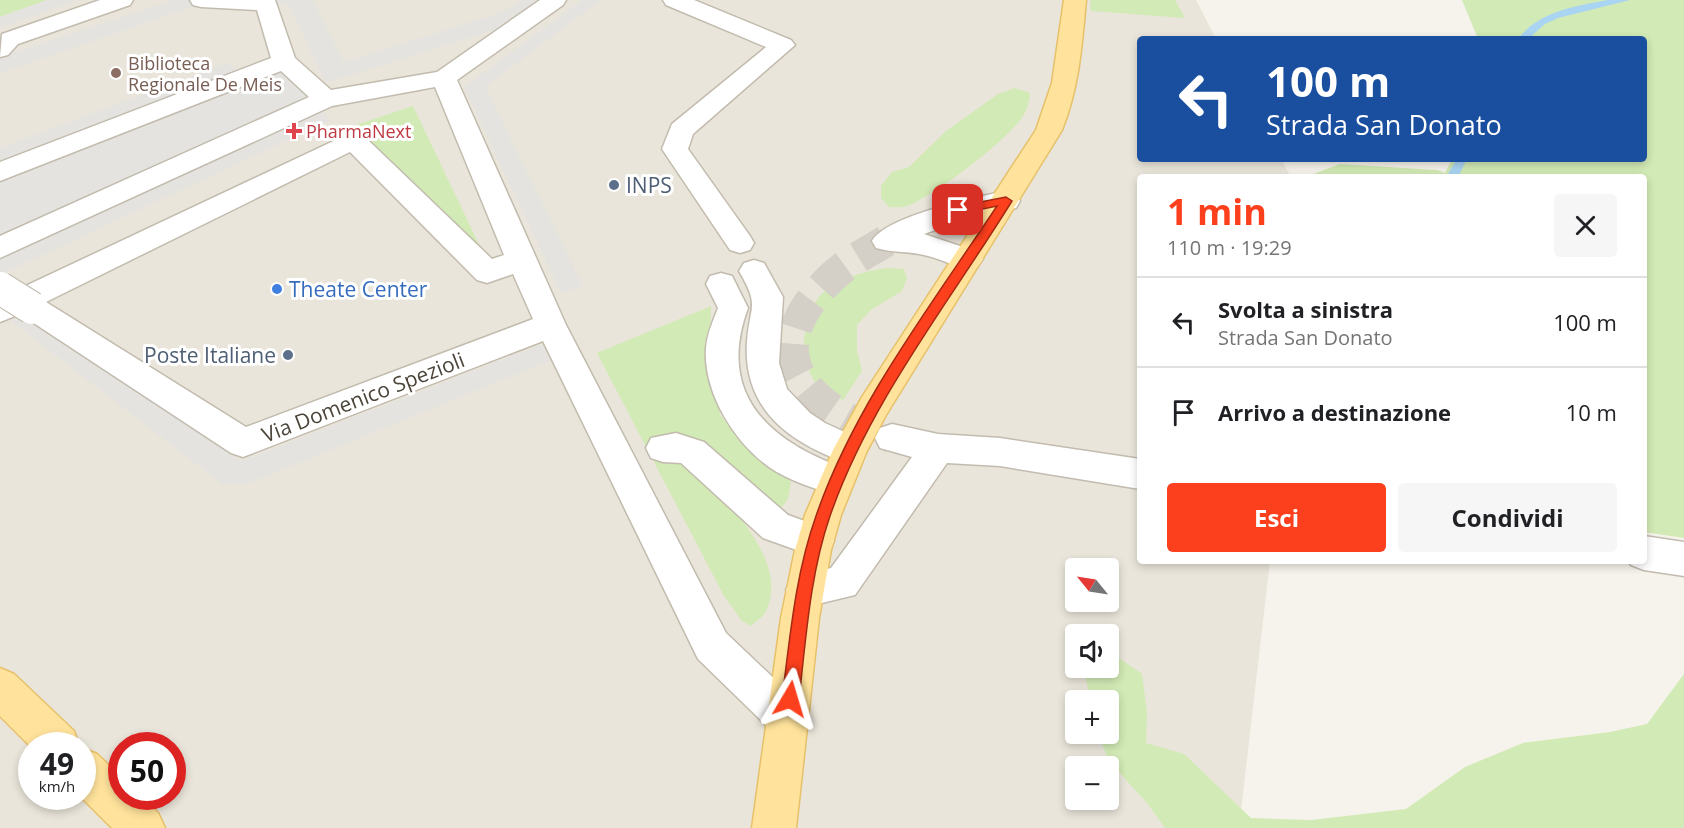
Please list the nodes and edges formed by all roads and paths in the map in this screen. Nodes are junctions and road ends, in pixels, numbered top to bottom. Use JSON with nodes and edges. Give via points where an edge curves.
{"nodes":[{"id":1,"x":122,"y":0,"type":"edge"},
{"id":2,"x":201,"y":0,"type":"edge"},
{"id":3,"x":555,"y":0,"type":"edge"},
{"id":4,"x":674,"y":0,"type":"edge"},
{"id":5,"x":1075,"y":0,"type":"edge"},
{"id":6,"x":0,"y":50,"type":"edge"},
{"id":7,"x":284,"y":61,"type":"junction"},
{"id":8,"x":444,"y":78,"type":"junction"},
{"id":9,"x":326,"y":99,"type":"junction"},
{"id":10,"x":0,"y":172,"type":"edge"},
{"id":11,"x":1006,"y":201,"type":"junction"},
{"id":12,"x":0,"y":248,"type":"edge"},
{"id":13,"x":968,"y":259,"type":"junction"},
{"id":14,"x":521,"y":260,"type":"junction"},
{"id":15,"x":721,"y":284,"type":"dead end"},
{"id":16,"x":0,"y":288,"type":"edge"},
{"id":17,"x":0,"y":311,"type":"edge"},
{"id":18,"x":551,"y":325,"type":"junction"},
{"id":19,"x":891,"y":438,"type":"tunnel mouth"},
{"id":20,"x":663,"y":448,"type":"dead end"},
{"id":21,"x":938,"y":448,"type":"junction"},
{"id":22,"x":843,"y":466,"type":"junction"},
{"id":23,"x":1137,"y":474,"type":"edge"},
{"id":24,"x":816,"y":541,"type":"junction"},
{"id":25,"x":1647,"y":553,"type":"edge"},
{"id":26,"x":1684,"y":559,"type":"edge"},
{"id":27,"x":805,"y":590,"type":"junction"},
{"id":28,"x":0,"y":688,"type":"edge"},
{"id":29,"x":788,"y":719,"type":"junction"},
{"id":30,"x":45,"y":732,"type":"edge"},
{"id":31,"x":96,"y":783,"type":"edge"},
{"id":32,"x":143,"y":828,"type":"edge"},
{"id":33,"x":774,"y":828,"type":"edge"}],
"edges":[{"from":1,"to":6,"type":"street","via":[[10,39]]},
{"from":2,"to":7,"type":"street","via":[[266,4]]},
{"from":3,"to":8,"type":"street"},
{"from":4,"to":22,"type":"street","via":[[783,45],[681,130],[675,149],[766,286],[770,300],[762,358],[768,388],[781,408],[798,425],[821,439]]},
{"from":5,"to":11,"type":"main road","via":[[1059,107]]},
{"from":7,"to":9,"type":"street"},
{"from":7,"to":10,"type":"street"},
{"from":8,"to":9,"type":"street"},
{"from":8,"to":14,"type":"street"},
{"from":9,"to":12,"type":"street"},
{"from":11,"to":13,"type":"main road"},
{"from":11,"to":13,"type":"street","via":[[935,217],[886,241],[920,243]]},
{"from":13,"to":22,"type":"main road","via":[[898,366]]},
{"from":14,"to":17,"type":"street","via":[[487,272],[356,138]]},
{"from":14,"to":18,"type":"street"},
{"from":15,"to":22,"type":"street","via":[[733,308],[724,333],[722,357],[729,387],[745,422],[783,458]]},
{"from":16,"to":18,"type":"street","name":"Via Domenico Spezioli","bridge":true,"via":[[243,443]]},
{"from":18,"to":29,"type":"street","via":[[712,646]]},
{"from":19,"to":21,"type":"street"},
{"from":20,"to":24,"type":"street","via":[[692,452],[776,527]]},
{"from":21,"to":23,"type":"street","via":[[1000,452]]},
{"from":21,"to":27,"type":"street","via":[[842,583]]},
{"from":22,"to":24,"type":"main road"},
{"from":24,"to":27,"type":"main road"},
{"from":25,"to":26,"type":"street"},
{"from":27,"to":29,"type":"main road"},
{"from":28,"to":30,"type":"main road"},
{"from":29,"to":33,"type":"main road"},
{"from":31,"to":32,"type":"main road"}]}
